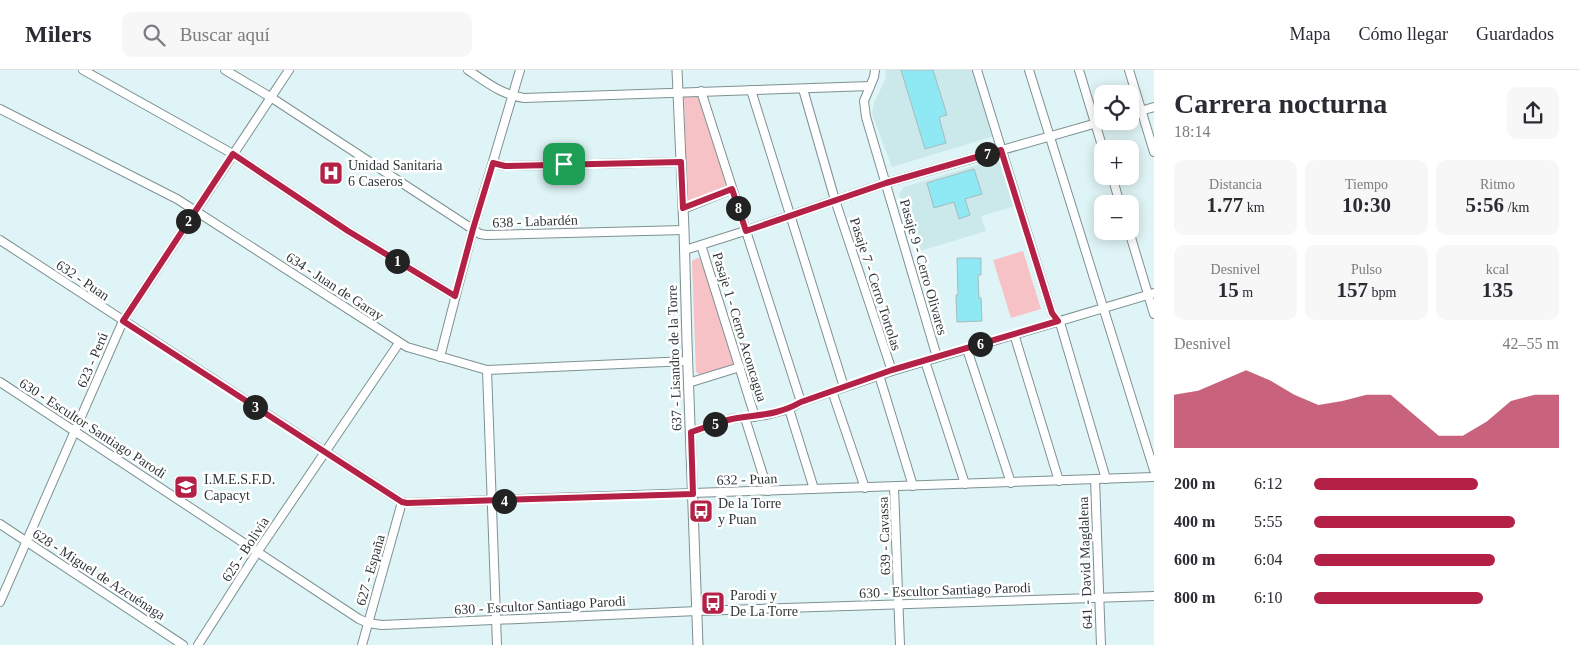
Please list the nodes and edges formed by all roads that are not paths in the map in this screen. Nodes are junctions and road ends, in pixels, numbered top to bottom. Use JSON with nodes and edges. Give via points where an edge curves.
{"nodes":[{"id":1,"x":83,"y":70,"type":"edge"},
{"id":2,"x":225,"y":70,"type":"edge"},
{"id":3,"x":289,"y":70,"type":"edge"},
{"id":4,"x":468,"y":70,"type":"edge"},
{"id":5,"x":520,"y":70,"type":"edge"},
{"id":6,"x":677,"y":70,"type":"edge"},
{"id":7,"x":875,"y":70,"type":"edge"},
{"id":8,"x":977,"y":70,"type":"edge"},
{"id":9,"x":1029,"y":70,"type":"edge"},
{"id":10,"x":1079,"y":70,"type":"edge"},
{"id":11,"x":1129,"y":70,"type":"edge"},
{"id":12,"x":870,"y":86,"type":"junction"},
{"id":13,"x":803,"y":89,"type":"junction"},
{"id":14,"x":751,"y":90,"type":"junction"},
{"id":15,"x":702,"y":91,"type":"junction"},
{"id":16,"x":678,"y":92,"type":"junction"},
{"id":17,"x":513,"y":97,"type":"junction"},
{"id":18,"x":272,"y":98,"type":"junction"},
{"id":19,"x":1154,"y":107,"type":"edge"},
{"id":20,"x":0,"y":109,"type":"edge"},
{"id":21,"x":1141,"y":111,"type":"junction"},
{"id":22,"x":1094,"y":118,"type":"edge"},
{"id":23,"x":1094,"y":125,"type":"edge"},
{"id":24,"x":1050,"y":137,"type":"junction"},
{"id":25,"x":1001,"y":150,"type":"junction"},
{"id":26,"x":1154,"y":152,"type":"edge"},
{"id":27,"x":233,"y":154,"type":"junction"},
{"id":28,"x":681,"y":162,"type":"junction"},
{"id":29,"x":493,"y":163,"type":"junction"},
{"id":30,"x":886,"y":183,"type":"junction"},
{"id":31,"x":732,"y":189,"type":"junction"},
{"id":32,"x":836,"y":200,"type":"junction"},
{"id":33,"x":683,"y":208,"type":"junction"},
{"id":34,"x":195,"y":210,"type":"junction"},
{"id":35,"x":790,"y":216,"type":"junction"},
{"id":36,"x":473,"y":229,"type":"junction"},
{"id":37,"x":684,"y":230,"type":"junction"},
{"id":38,"x":746,"y":231,"type":"junction"},
{"id":39,"x":0,"y":240,"type":"edge"},
{"id":40,"x":1132,"y":240,"type":"edge"},
{"id":41,"x":701,"y":245,"type":"junction"},
{"id":42,"x":685,"y":250,"type":"junction"},
{"id":43,"x":1151,"y":294,"type":"edge"},
{"id":44,"x":455,"y":296,"type":"junction"},
{"id":45,"x":1104,"y":308,"type":"junction"},
{"id":46,"x":1154,"y":314,"type":"edge"},
{"id":47,"x":123,"y":321,"type":"junction"},
{"id":48,"x":1058,"y":321,"type":"junction"},
{"id":49,"x":1014,"y":334,"type":"junction"},
{"id":50,"x":399,"y":343,"type":"junction"},
{"id":51,"x":967,"y":348,"type":"junction"},
{"id":52,"x":440,"y":357,"type":"junction"},
{"id":53,"x":937,"y":357,"type":"junction"},
{"id":54,"x":688,"y":361,"type":"junction"},
{"id":55,"x":925,"y":361,"type":"junction"},
{"id":56,"x":740,"y":367,"type":"junction"},
{"id":57,"x":487,"y":370,"type":"junction"},
{"id":58,"x":892,"y":370,"type":"junction"},
{"id":59,"x":879,"y":375,"type":"junction"},
{"id":60,"x":0,"y":382,"type":"edge"},
{"id":61,"x":688,"y":383,"type":"junction"},
{"id":62,"x":844,"y":387,"type":"junction"},
{"id":63,"x":832,"y":391,"type":"junction"},
{"id":64,"x":801,"y":402,"type":"junction"},
{"id":65,"x":789,"y":409,"type":"junction"},
{"id":66,"x":755,"y":417,"type":"junction"},
{"id":67,"x":746,"y":418,"type":"junction"},
{"id":68,"x":75,"y":432,"type":"junction"},
{"id":69,"x":691,"y":432,"type":"junction"},
{"id":70,"x":324,"y":452,"type":"junction"},
{"id":71,"x":1154,"y":470,"type":"edge"},
{"id":72,"x":1154,"y":477,"type":"edge"},
{"id":73,"x":1095,"y":479,"type":"junction"},
{"id":74,"x":1106,"y":479,"type":"junction"},
{"id":75,"x":1059,"y":481,"type":"junction"},
{"id":76,"x":1011,"y":483,"type":"junction"},
{"id":77,"x":964,"y":484,"type":"junction"},
{"id":78,"x":913,"y":486,"type":"junction"},
{"id":79,"x":894,"y":487,"type":"junction"},
{"id":80,"x":865,"y":488,"type":"junction"},
{"id":81,"x":814,"y":489,"type":"junction"},
{"id":82,"x":768,"y":491,"type":"junction"},
{"id":83,"x":693,"y":494,"type":"junction"},
{"id":84,"x":492,"y":501,"type":"junction"},
{"id":85,"x":402,"y":502,"type":"junction"},
{"id":86,"x":0,"y":524,"type":"edge"},
{"id":87,"x":27,"y":542,"type":"junction"},
{"id":88,"x":258,"y":551,"type":"junction"},
{"id":89,"x":1154,"y":596,"type":"edge"},
{"id":90,"x":1099,"y":598,"type":"junction"},
{"id":91,"x":0,"y":602,"type":"edge"},
{"id":92,"x":898,"y":604,"type":"junction"},
{"id":93,"x":697,"y":611,"type":"junction"},
{"id":94,"x":496,"y":620,"type":"junction"},
{"id":95,"x":368,"y":623,"type":"junction"},
{"id":96,"x":183,"y":645,"type":"edge"},
{"id":97,"x":198,"y":645,"type":"edge"},
{"id":98,"x":362,"y":645,"type":"edge"},
{"id":99,"x":497,"y":645,"type":"edge"},
{"id":100,"x":698,"y":645,"type":"edge"},
{"id":101,"x":900,"y":645,"type":"edge"},
{"id":102,"x":1101,"y":645,"type":"edge"}],
"edges":[{"from":1,"to":27,"type":"street"},
{"from":2,"to":18,"type":"street","name":"638 - Labardén"},
{"from":3,"to":18,"type":"street","name":"623 - Perú"},
{"from":4,"to":17,"type":"street"},
{"from":5,"to":17,"type":"street"},
{"from":6,"to":16,"type":"street","name":"637 - Lisandro de la Torre"},
{"from":7,"to":12,"type":"street","name":"Pasaje 9 - Cerro Olivares"},
{"from":8,"to":25,"type":"street"},
{"from":9,"to":24,"type":"street"},
{"from":10,"to":22,"type":"street"},
{"from":11,"to":21,"type":"street"},
{"from":12,"to":13,"type":"street"},
{"from":12,"to":30,"type":"street","name":"Pasaje 9 - Cerro Olivares","via":[[864,101],[865,108]]},
{"from":13,"to":14,"type":"street"},
{"from":13,"to":32,"type":"street","name":"Pasaje 7 - Cerro Tortolas"},
{"from":14,"to":15,"type":"street"},
{"from":14,"to":35,"type":"street"},
{"from":15,"to":16,"type":"street"},
{"from":15,"to":31,"type":"street"},
{"from":16,"to":17,"type":"street"},
{"from":16,"to":28,"type":"street","name":"637 - Lisandro de la Torre"},
{"from":17,"to":29,"type":"street"},
{"from":18,"to":27,"type":"street","name":"623 - Perú"},
{"from":18,"to":36,"type":"street","name":"638 - Labardén"},
{"from":19,"to":21,"type":"street"},
{"from":20,"to":34,"type":"street","name":"634 - Juan de Garay"},
{"from":21,"to":26,"type":"street"},
{"from":23,"to":24,"type":"street"},
{"from":24,"to":25,"type":"street"},
{"from":24,"to":45,"type":"street"},
{"from":25,"to":30,"type":"street"},
{"from":25,"to":48,"type":"street","via":[[1052,313]]},
{"from":27,"to":34,"type":"street","name":"623 - Perú"},
{"from":27,"to":44,"type":"street","via":[[348,231]]},
{"from":28,"to":29,"type":"street","via":[[505,166]]},
{"from":28,"to":33,"type":"street","name":"637 - Lisandro de la Torre"},
{"from":29,"to":36,"type":"street"},
{"from":30,"to":32,"type":"street"},
{"from":30,"to":53,"type":"street","name":"Pasaje 9 - Cerro Olivares"},
{"from":31,"to":33,"type":"street"},
{"from":31,"to":38,"type":"street"},
{"from":32,"to":35,"type":"street"},
{"from":32,"to":58,"type":"street","name":"Pasaje 7 - Cerro Tortolas"},
{"from":33,"to":37,"type":"street","name":"637 - Lisandro de la Torre"},
{"from":34,"to":47,"type":"street","name":"623 - Perú"},
{"from":34,"to":50,"type":"street","name":"634 - Juan de Garay"},
{"from":35,"to":38,"type":"street"},
{"from":35,"to":62,"type":"street"},
{"from":36,"to":37,"type":"street","name":"638 - Labardén","via":[[486,235]]},
{"from":36,"to":44,"type":"street"},
{"from":37,"to":42,"type":"street","name":"637 - Lisandro de la Torre"},
{"from":38,"to":41,"type":"street"},
{"from":38,"to":64,"type":"street"},
{"from":39,"to":47,"type":"street","name":"632 - Puan"},
{"from":40,"to":43,"type":"street"},
{"from":41,"to":42,"type":"street"},
{"from":41,"to":56,"type":"street","name":"Pasaje 1 - Cerro Aconcagua"},
{"from":42,"to":54,"type":"street","name":"637 - Lisandro de la Torre"},
{"from":43,"to":45,"type":"street"},
{"from":43,"to":46,"type":"street"},
{"from":44,"to":52,"type":"street"},
{"from":45,"to":48,"type":"street"},
{"from":45,"to":71,"type":"street"},
{"from":47,"to":68,"type":"street","name":"623 - Perú"},
{"from":47,"to":70,"type":"street","name":"632 - Puan"},
{"from":48,"to":49,"type":"street"},
{"from":48,"to":74,"type":"street"},
{"from":49,"to":51,"type":"street"},
{"from":49,"to":75,"type":"street"},
{"from":50,"to":52,"type":"street","name":"634 - Juan de Garay"},
{"from":50,"to":70,"type":"street","name":"625 - Bolivia"},
{"from":51,"to":53,"type":"street"},
{"from":51,"to":76,"type":"street"},
{"from":52,"to":57,"type":"street","name":"634 - Juan de Garay"},
{"from":53,"to":55,"type":"street"},
{"from":54,"to":57,"type":"street","name":"634 - Juan de Garay"},
{"from":54,"to":61,"type":"street","name":"637 - Lisandro de la Torre"},
{"from":55,"to":58,"type":"street"},
{"from":55,"to":77,"type":"street"},
{"from":56,"to":61,"type":"street"},
{"from":56,"to":66,"type":"street","name":"Pasaje 1 - Cerro Aconcagua"},
{"from":57,"to":84,"type":"street"},
{"from":58,"to":59,"type":"street"},
{"from":59,"to":62,"type":"street"},
{"from":59,"to":78,"type":"street"},
{"from":60,"to":68,"type":"street","name":"630 - Escultor Santiago Parodi"},
{"from":61,"to":69,"type":"street","name":"637 - Lisandro de la Torre"},
{"from":62,"to":63,"type":"street"},
{"from":63,"to":64,"type":"street"},
{"from":63,"to":80,"type":"street"},
{"from":64,"to":65,"type":"street"},
{"from":65,"to":66,"type":"street"},
{"from":65,"to":81,"type":"street"},
{"from":66,"to":67,"type":"street"},
{"from":67,"to":69,"type":"street","via":[[730,419]]},
{"from":67,"to":82,"type":"street","name":"Pasaje 1 - Cerro Aconcagua"},
{"from":68,"to":87,"type":"street","name":"623 - Perú"},
{"from":68,"to":88,"type":"street","name":"630 - Escultor Santiago Parodi"},
{"from":69,"to":83,"type":"street","name":"637 - Lisandro de la Torre"},
{"from":70,"to":85,"type":"street","name":"632 - Puan"},
{"from":70,"to":88,"type":"street","name":"625 - Bolivia"},
{"from":72,"to":74,"type":"street","name":"632 - Puan"},
{"from":73,"to":74,"type":"street","name":"632 - Puan"},
{"from":73,"to":75,"type":"street","name":"632 - Puan"},
{"from":73,"to":90,"type":"street","name":"641 - David Magdalena"},
{"from":75,"to":76,"type":"street","name":"632 - Puan"},
{"from":76,"to":77,"type":"street","name":"632 - Puan"},
{"from":77,"to":78,"type":"street","name":"632 - Puan"},
{"from":78,"to":79,"type":"street","name":"632 - Puan"},
{"from":79,"to":80,"type":"street","name":"632 - Puan"},
{"from":79,"to":92,"type":"street","name":"639 - Cavassa"},
{"from":80,"to":81,"type":"street","name":"632 - Puan"},
{"from":81,"to":82,"type":"street","name":"632 - Puan"},
{"from":82,"to":83,"type":"street","name":"632 - Puan"},
{"from":83,"to":84,"type":"street","name":"632 - Puan"},
{"from":83,"to":93,"type":"street","name":"637 - Lisandro de la Torre"},
{"from":84,"to":85,"type":"street","name":"632 - Puan"},
{"from":84,"to":94,"type":"street"},
{"from":85,"to":95,"type":"street","name":"627 - España"},
{"from":86,"to":87,"type":"street","name":"628 - Miguel de Azcuénaga"},
{"from":87,"to":91,"type":"street","name":"623 - Perú"},
{"from":87,"to":96,"type":"street","name":"628 - Miguel de Azcuénaga"},
{"from":88,"to":95,"type":"street","name":"630 - Escultor Santiago Parodi"},
{"from":88,"to":97,"type":"street","name":"625 - Bolivia"},
{"from":89,"to":90,"type":"street","name":"630 - Escultor Santiago Parodi"},
{"from":90,"to":92,"type":"street","name":"630 - Escultor Santiago Parodi"},
{"from":90,"to":102,"type":"street","name":"641 - David Magdalena"},
{"from":92,"to":93,"type":"street","name":"630 - Escultor Santiago Parodi"},
{"from":92,"to":101,"type":"street","name":"639 - Cavassa"},
{"from":93,"to":94,"type":"street","name":"630 - Escultor Santiago Parodi"},
{"from":93,"to":100,"type":"street","name":"637 - Lisandro de la Torre"},
{"from":94,"to":95,"type":"street","name":"630 - Escultor Santiago Parodi"},
{"from":94,"to":99,"type":"street"},
{"from":95,"to":98,"type":"street","name":"627 - España"}]}
